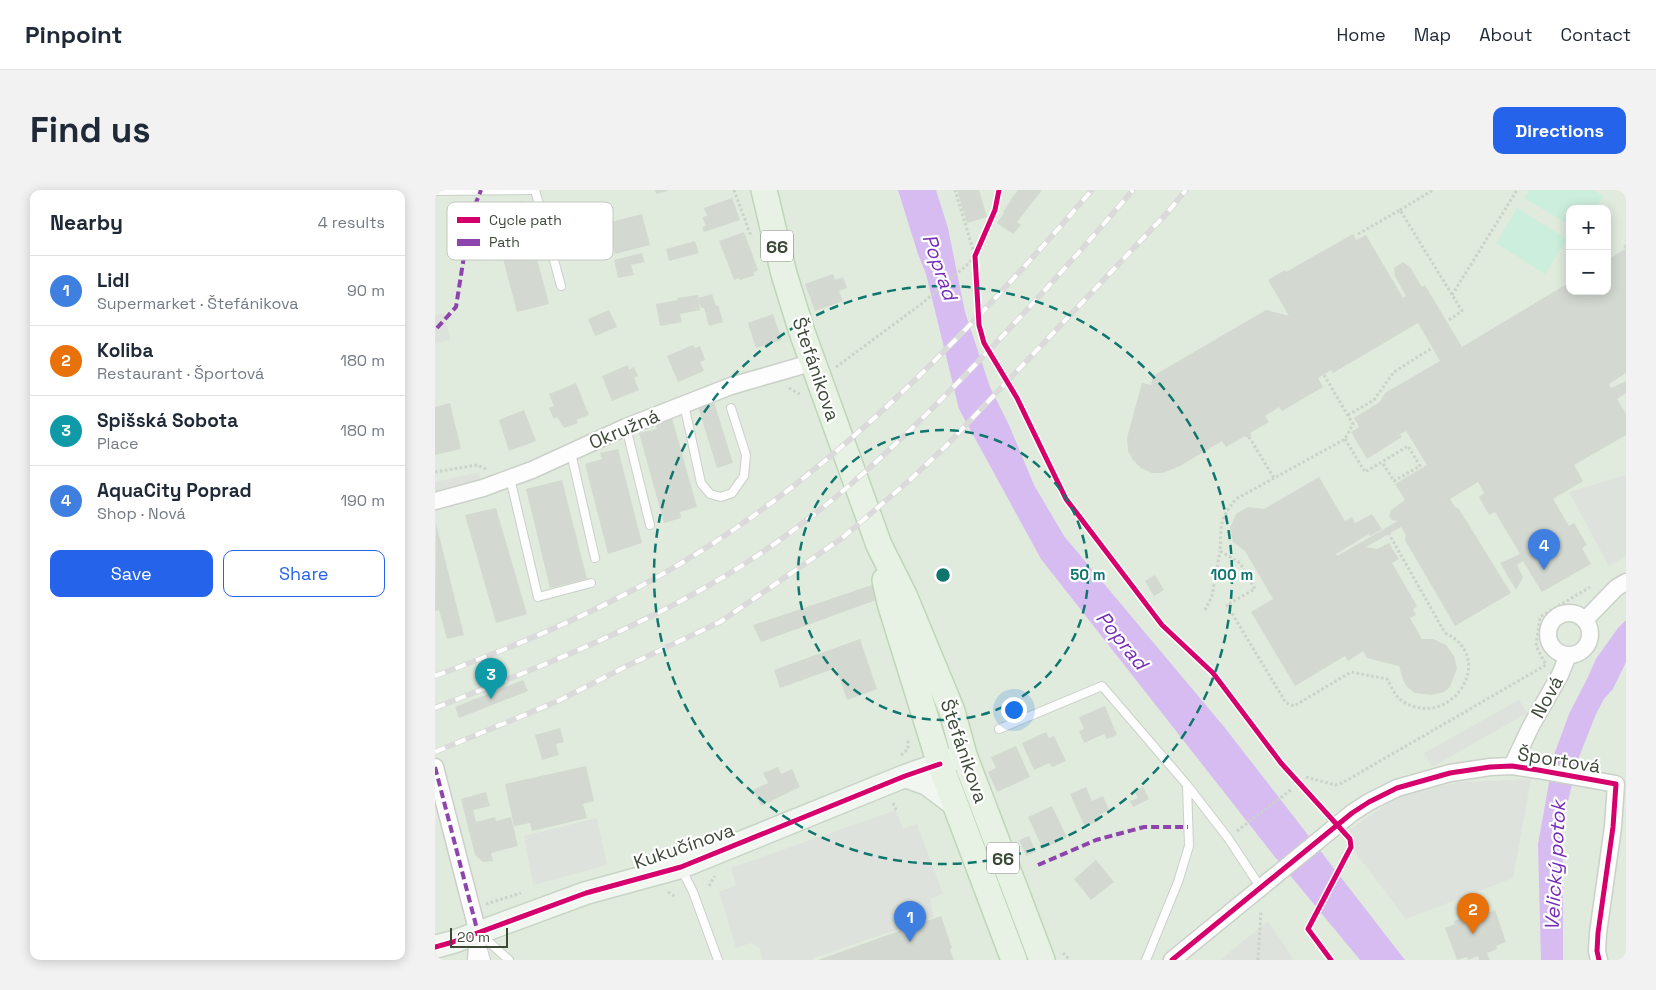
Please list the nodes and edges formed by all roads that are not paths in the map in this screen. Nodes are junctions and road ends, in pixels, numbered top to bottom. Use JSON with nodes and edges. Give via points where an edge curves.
{"nodes":[{"id":1,"x":530,"y":190,"type":"edge"},
{"id":2,"x":764,"y":190,"type":"edge"},
{"id":3,"x":435,"y":191,"type":"edge"},
{"id":4,"x":554,"y":260,"type":"edge"},
{"id":5,"x":561,"y":286,"type":"dead end"},
{"id":6,"x":823,"y":366,"type":"junction"},
{"id":7,"x":684,"y":404,"type":"junction"},
{"id":8,"x":731,"y":408,"type":"dead end"},
{"id":9,"x":626,"y":427,"type":"junction"},
{"id":10,"x":571,"y":452,"type":"junction"},
{"id":11,"x":510,"y":478,"type":"junction"},
{"id":12,"x":435,"y":501,"type":"edge"},
{"id":13,"x":650,"y":526,"type":"dead end"},
{"id":14,"x":879,"y":545,"type":"junction"},
{"id":15,"x":595,"y":558,"type":"dead end"},
{"id":16,"x":1626,"y":582,"type":"edge"},
{"id":17,"x":591,"y":583,"type":"dead end"},
{"id":18,"x":1585,"y":620,"type":"junction"},
{"id":19,"x":1568,"y":655,"type":"junction"},
{"id":20,"x":999,"y":729,"type":"dead end"},
{"id":21,"x":919,"y":732,"type":"junction"},
{"id":22,"x":964,"y":755,"type":"junction"},
{"id":23,"x":940,"y":764,"type":"junction"},
{"id":24,"x":1513,"y":766,"type":"junction"},
{"id":25,"x":435,"y":767,"type":"edge"},
{"id":26,"x":901,"y":767,"type":"junction"},
{"id":27,"x":1187,"y":785,"type":"junction"},
{"id":28,"x":1621,"y":785,"type":"edge"},
{"id":29,"x":955,"y":805,"type":"junction"},
{"id":30,"x":681,"y":867,"type":"junction"},
{"id":31,"x":1265,"y":885,"type":"junction"},
{"id":32,"x":478,"y":933,"type":"junction"},
{"id":33,"x":435,"y":947,"type":"edge"},
{"id":34,"x":1042,"y":959,"type":"edge"},
{"id":35,"x":476,"y":960,"type":"edge"},
{"id":36,"x":486,"y":960,"type":"edge"},
{"id":37,"x":509,"y":960,"type":"edge"},
{"id":38,"x":718,"y":960,"type":"edge"},
{"id":39,"x":1014,"y":960,"type":"edge"},
{"id":40,"x":1146,"y":960,"type":"edge"},
{"id":41,"x":1172,"y":960,"type":"edge"},
{"id":42,"x":1599,"y":960,"type":"edge"}],
"edges":[{"from":1,"to":3,"type":"lane"},
{"from":2,"to":6,"type":"main road","name":"Štefánikova","number":"66","via":[[784,274],[803,332]]},
{"from":4,"to":5,"type":"lane"},
{"from":6,"to":7,"type":"street","name":"Okružná","via":[[731,386]]},
{"from":6,"to":14,"type":"main road","name":"Štefánikova"},
{"from":7,"to":8,"type":"lane","via":[[701,483],[710,494],[721,498],[732,493],[745,476],[746,455]]},
{"from":7,"to":9,"type":"street","name":"Okružná"},
{"from":9,"to":10,"type":"street","name":"Okružná"},
{"from":9,"to":13,"type":"lane"},
{"from":10,"to":11,"type":"street","name":"Okružná"},
{"from":10,"to":15,"type":"lane"},
{"from":11,"to":12,"type":"street","name":"Okružná"},
{"from":11,"to":17,"type":"lane","via":[[538,597]]},
{"from":14,"to":21,"type":"main road","name":"Štefánikova","number":"66"},
{"from":14,"to":22,"type":"main road","name":"Štefánikova","via":[[945,693]]},
{"from":16,"to":18,"type":"street"},
{"from":18,"to":19,"type":"street","via":[[1590,632],[1587,645],[1582,651]]},
{"from":18,"to":19,"type":"street","via":[[1567,613],[1555,618],[1551,624],[1548,631],[1550,645],[1560,654]]},
{"from":19,"to":24,"type":"street","name":"Nová","via":[[1561,675],[1531,726]]},
{"from":20,"to":27,"type":"lane","via":[[1102,686]]},
{"from":21,"to":23,"type":"main road","name":"Štefánikova","number":"66"},
{"from":21,"to":26,"type":"street","via":[[922,754]]},
{"from":22,"to":23,"type":"street","name":"Kukučínova"},
{"from":22,"to":34,"type":"main road","name":"Štefánikova","number":"66"},
{"from":23,"to":26,"type":"street","name":"Kukučínova"},
{"from":23,"to":29,"type":"main road","name":"Štefánikova","number":"66"},
{"from":24,"to":28,"type":"street","name":"Športová"},
{"from":24,"to":31,"type":"street","name":"Športová","via":[[1473,769],[1410,783],[1369,802],[1331,829]]},
{"from":25,"to":32,"type":"street"},
{"from":26,"to":29,"type":"street"},
{"from":26,"to":30,"type":"street","name":"Kukučínova"},
{"from":27,"to":31,"type":"lane"},
{"from":27,"to":40,"type":"lane","via":[[1189,846]]},
{"from":28,"to":42,"type":"street","name":"Športová","via":[[1598,933]]},
{"from":29,"to":39,"type":"main road","name":"Štefánikova","number":"66"},
{"from":30,"to":32,"type":"street","name":"Kukučínova","via":[[586,893]]},
{"from":30,"to":38,"type":"lane"},
{"from":31,"to":41,"type":"street","name":"Športová"},
{"from":32,"to":33,"type":"street","name":"Kukučínova"},
{"from":32,"to":35,"type":"street"},
{"from":32,"to":36,"type":"lane"},
{"from":32,"to":37,"type":"lane"}]}
